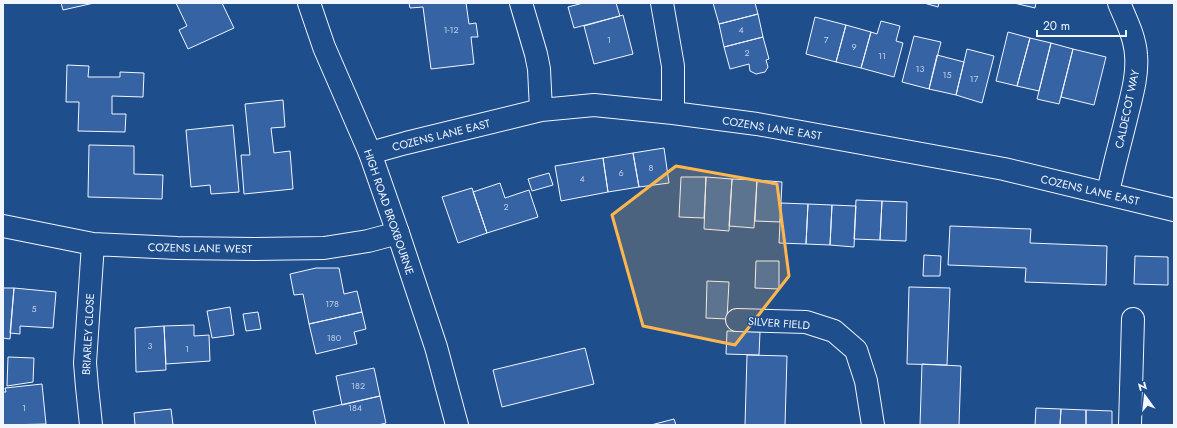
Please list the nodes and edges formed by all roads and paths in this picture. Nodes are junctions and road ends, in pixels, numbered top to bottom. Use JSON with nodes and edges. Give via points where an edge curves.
{"nodes":[{"id":1,"x":309,"y":3,"type":"edge"},
{"id":2,"x":521,"y":3,"type":"edge"},
{"id":3,"x":662,"y":3,"type":"edge"},
{"id":4,"x":1119,"y":3,"type":"edge"},
{"id":5,"x":541,"y":110,"type":"junction"},
{"id":6,"x":673,"y":113,"type":"junction"},
{"id":7,"x":370,"y":153,"type":"junction"},
{"id":8,"x":1108,"y":193,"type":"junction"},
{"id":9,"x":1174,"y":210,"type":"edge"},
{"id":10,"x":3,"y":226,"type":"edge"},
{"id":11,"x":398,"y":233,"type":"junction"},
{"id":12,"x":93,"y":244,"type":"junction"},
{"id":13,"x":1133,"y":319,"type":"dead end"},
{"id":14,"x":737,"y":320,"type":"dead end"},
{"id":15,"x":91,"y":425,"type":"edge"},
{"id":16,"x":457,"y":425,"type":"edge"},
{"id":17,"x":873,"y":425,"type":"edge"},
{"id":18,"x":1130,"y":425,"type":"edge"}],
"edges":[{"from":1,"to":7,"type":"street","name":"HIGH ROAD BROXBOURNE","via":[[324,47]]},
{"from":2,"to":5,"type":"street","via":[[539,69]]},
{"from":3,"to":6,"type":"street","via":[[673,66]]},
{"from":4,"to":8,"type":"street","name":"CALDECOT WAY","via":[[1133,39],[1136,67],[1133,92]]},
{"from":5,"to":6,"type":"street","name":"COZENS LANE EAST","via":[[594,105]]},
{"from":5,"to":7,"type":"street","name":"COZENS LANE EAST"},
{"from":6,"to":8,"type":"street","name":"COZENS LANE EAST","via":[[757,124],[1004,169]]},
{"from":7,"to":11,"type":"street","name":"HIGH ROAD BROXBOURNE"},
{"from":8,"to":9,"type":"street","name":"COZENS LANE EAST"},
{"from":10,"to":12,"type":"street","name":"COZENS LANE WEST"},
{"from":11,"to":12,"type":"street","name":"COZENS LANE WEST","via":[[368,242],[324,248],[177,248]]},
{"from":11,"to":16,"type":"street","name":"HIGH ROAD BROXBOURNE","via":[[436,347]]},
{"from":12,"to":15,"type":"street","name":"BRIARLEY CLOSE","via":[[85,363]]},
{"from":13,"to":18,"type":"street"},
{"from":14,"to":17,"type":"street","name":"SILVER FIELD","via":[[806,322],[834,331],[856,350],[866,381]]}]}
